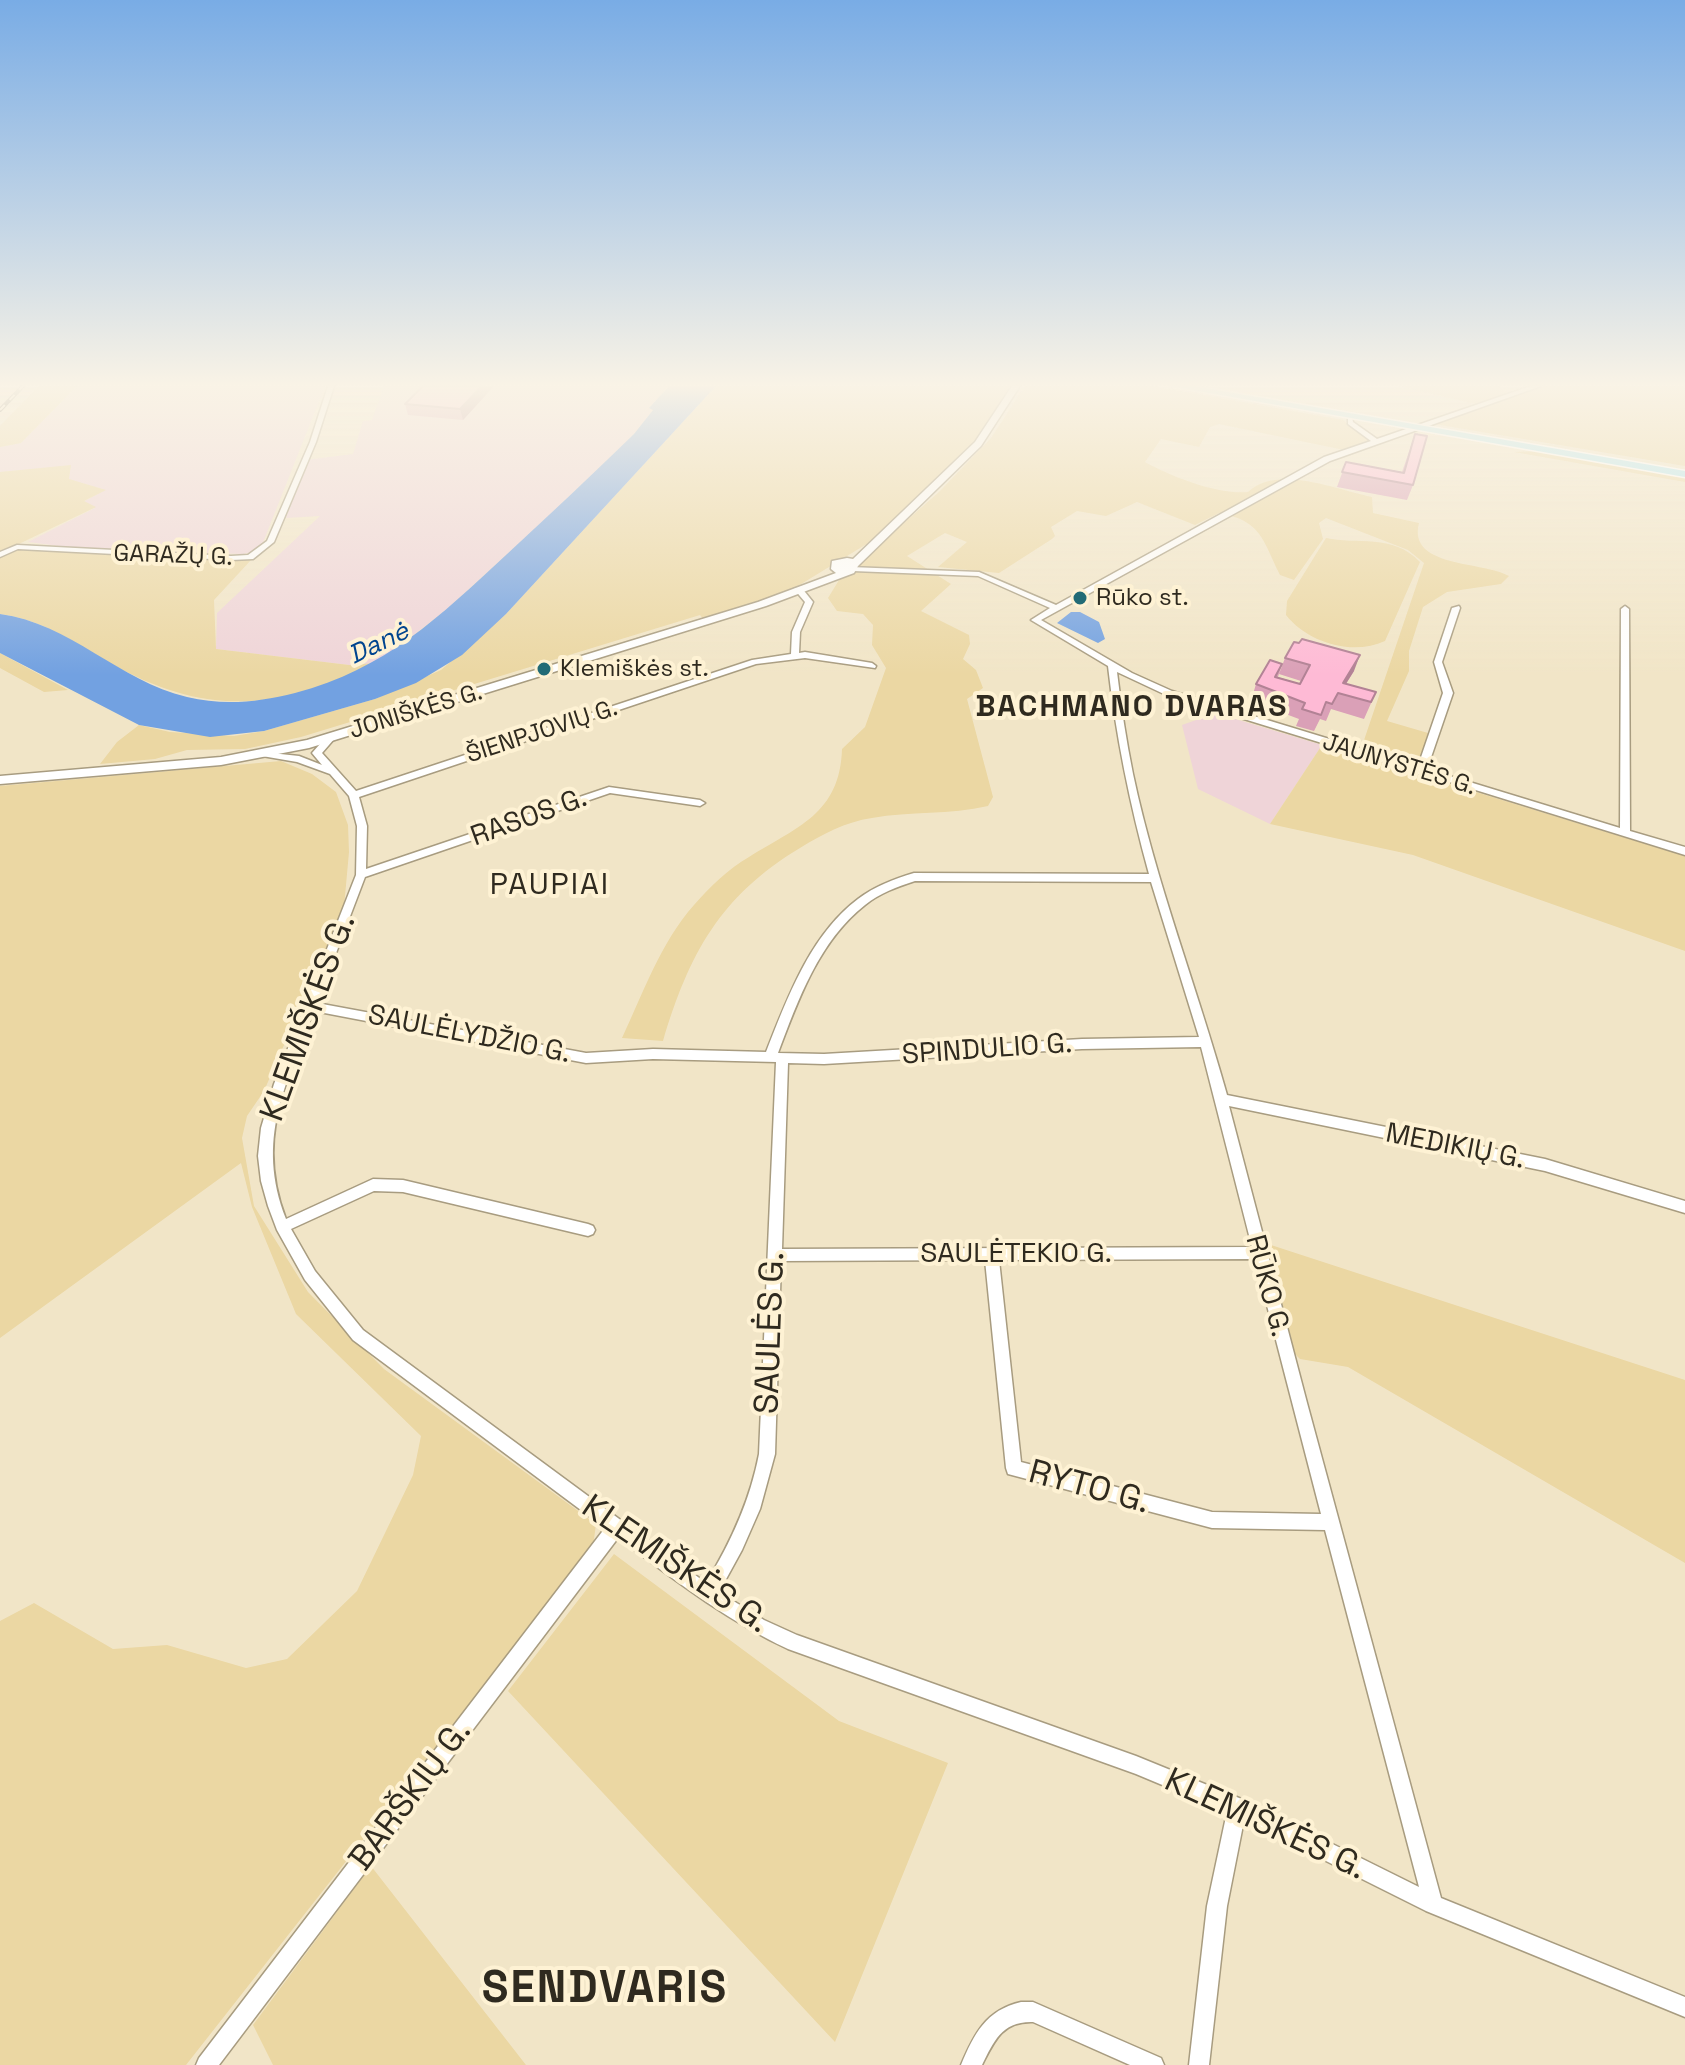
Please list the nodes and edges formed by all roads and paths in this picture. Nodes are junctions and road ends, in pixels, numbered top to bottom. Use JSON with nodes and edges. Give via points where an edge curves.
{"nodes":[{"id":1,"x":296,"y":482,"type":"edge"},
{"id":2,"x":938,"y":482,"type":"edge"},
{"id":3,"x":1285,"y":482,"type":"edge"},
{"id":4,"x":0,"y":555,"type":"edge"},
{"id":5,"x":846,"y":566,"type":"junction"},
{"id":6,"x":798,"y":589,"type":"junction"},
{"id":7,"x":1056,"y":608,"type":"junction"},
{"id":8,"x":1456,"y":608,"type":"dead end"},
{"id":9,"x":1625,"y":609,"type":"dead end"},
{"id":10,"x":795,"y":655,"type":"junction"},
{"id":11,"x":1112,"y":665,"type":"junction"},
{"id":12,"x":872,"y":666,"type":"dead end"},
{"id":13,"x":313,"y":748,"type":"junction"},
{"id":14,"x":265,"y":754,"type":"junction"},
{"id":15,"x":308,"y":761,"type":"junction"},
{"id":16,"x":331,"y":772,"type":"junction"},
{"id":17,"x":1421,"y":772,"type":"junction"},
{"id":18,"x":0,"y":780,"type":"edge"},
{"id":19,"x":354,"y":795,"type":"junction"},
{"id":20,"x":700,"y":803,"type":"dead end"},
{"id":21,"x":1625,"y":833,"type":"junction"},
{"id":22,"x":1685,"y":851,"type":"edge"},
{"id":23,"x":361,"y":875,"type":"junction"},
{"id":24,"x":1157,"y":878,"type":"junction"},
{"id":25,"x":311,"y":1006,"type":"junction"},
{"id":26,"x":1205,"y":1042,"type":"junction"},
{"id":27,"x":776,"y":1057,"type":"junction"},
{"id":28,"x":1222,"y":1099,"type":"junction"},
{"id":29,"x":1685,"y":1207,"type":"edge"},
{"id":30,"x":284,"y":1226,"type":"junction"},
{"id":31,"x":588,"y":1230,"type":"dead end"},
{"id":32,"x":1258,"y":1253,"type":"junction"},
{"id":33,"x":991,"y":1254,"type":"junction"},
{"id":34,"x":774,"y":1255,"type":"junction"},
{"id":35,"x":1331,"y":1522,"type":"junction"},
{"id":36,"x":616,"y":1527,"type":"junction"},
{"id":37,"x":708,"y":1595,"type":"junction"},
{"id":38,"x":1237,"y":1807,"type":"junction"},
{"id":39,"x":1433,"y":1904,"type":"junction"},
{"id":40,"x":1685,"y":2007,"type":"edge"},
{"id":41,"x":206,"y":2065,"type":"edge"},
{"id":42,"x":971,"y":2065,"type":"edge"},
{"id":43,"x":1154,"y":2065,"type":"edge"},
{"id":44,"x":1199,"y":2065,"type":"edge"}],
"edges":[{"from":1,"to":4,"type":"street","name":"GARAŽŲ G.","via":[[270,542],[250,557],[17,547]]},
{"from":2,"to":5,"type":"main road","name":"JONIŠKĖS G."},
{"from":3,"to":7,"type":"street"},
{"from":5,"to":6,"type":"main road","name":"JONIŠKĖS G."},
{"from":5,"to":7,"type":"street","via":[[979,574]]},
{"from":6,"to":10,"type":"street","via":[[809,602],[796,632]]},
{"from":6,"to":13,"type":"main road","name":"JONIŠKĖS G.","via":[[330,738]]},
{"from":7,"to":11,"type":"street","name":"JAUNYSTĖS G.","via":[[1037,623]]},
{"from":8,"to":17,"type":"street","via":[[1438,662],[1448,693]]},
{"from":9,"to":21,"type":"street"},
{"from":10,"to":12,"type":"street","name":"ŠIENPJOVIŲ G."},
{"from":10,"to":19,"type":"street","name":"ŠIENPJOVIŲ G.","via":[[730,670]]},
{"from":11,"to":17,"type":"street","name":"JAUNYSTĖS G.","via":[[1173,695]]},
{"from":11,"to":24,"type":"street","name":"RŪKO G.","via":[[1129,784]]},
{"from":13,"to":14,"type":"main road","name":"JONIŠKĖS G."},
{"from":13,"to":15,"type":"street"},
{"from":13,"to":16,"type":"street"},
{"from":14,"to":15,"type":"street"},
{"from":14,"to":18,"type":"main road","name":"JONIŠKĖS G.","via":[[165,768]]},
{"from":15,"to":16,"type":"street"},
{"from":16,"to":19,"type":"street"},
{"from":17,"to":21,"type":"street","name":"JAUNYSTĖS G."},
{"from":19,"to":23,"type":"street","name":"KLEMIŠKĖS G.","via":[[362,826]]},
{"from":20,"to":23,"type":"street","name":"RASOS G.","via":[[609,790]]},
{"from":21,"to":22,"type":"street","name":"JAUNYSTĖS G."},
{"from":23,"to":25,"type":"street","name":"KLEMIŠKĖS G."},
{"from":24,"to":26,"type":"street","name":"RŪKO G."},
{"from":24,"to":27,"type":"street","name":"SAULĖS G.","via":[[914,877],[884,886],[862,901],[813,958]]},
{"from":25,"to":27,"type":"street","name":"SAULĖLYDŽIO G.","via":[[559,1056]]},
{"from":25,"to":30,"type":"street","name":"KLEMIŠKĖS G.","via":[[266,1135],[270,1183]]},
{"from":26,"to":27,"type":"street","name":"SPINDULIO G.","via":[[1134,1041],[891,1057]]},
{"from":26,"to":28,"type":"street","name":"RŪKO G."},
{"from":27,"to":34,"type":"street","name":"SAULĖS G."},
{"from":28,"to":29,"type":"street","name":"MEDIKIŲ G.","via":[[1545,1165]]},
{"from":28,"to":32,"type":"street","name":"RŪKO G."},
{"from":30,"to":31,"type":"street","via":[[373,1185],[403,1186]]},
{"from":30,"to":36,"type":"street","name":"KLEMIŠKĖS G.","via":[[319,1293],[358,1335]]},
{"from":32,"to":33,"type":"street","name":"SAULĖTEKIO G."},
{"from":32,"to":35,"type":"street","name":"RŪKO G."},
{"from":33,"to":34,"type":"street","name":"SAULĖTEKIO G."},
{"from":33,"to":35,"type":"street","name":"RYTO G.","via":[[1014,1468],[1212,1520]]},
{"from":34,"to":37,"type":"street","name":"SAULĖS G.","via":[[764,1478]]},
{"from":35,"to":39,"type":"street","name":"RŪKO G."},
{"from":36,"to":37,"type":"street","name":"KLEMIŠKĖS G."},
{"from":36,"to":41,"type":"street","name":"BARŠKIŲ G."},
{"from":37,"to":38,"type":"street","name":"KLEMIŠKĖS G.","via":[[794,1643],[1063,1738]]},
{"from":38,"to":39,"type":"street","name":"KLEMIŠKĖS G."},
{"from":38,"to":44,"type":"street","via":[[1217,1906]]},
{"from":39,"to":40,"type":"street","name":"KLEMIŠKĖS G."},
{"from":42,"to":43,"type":"street","via":[[996,2023],[1018,2010]]}]}
